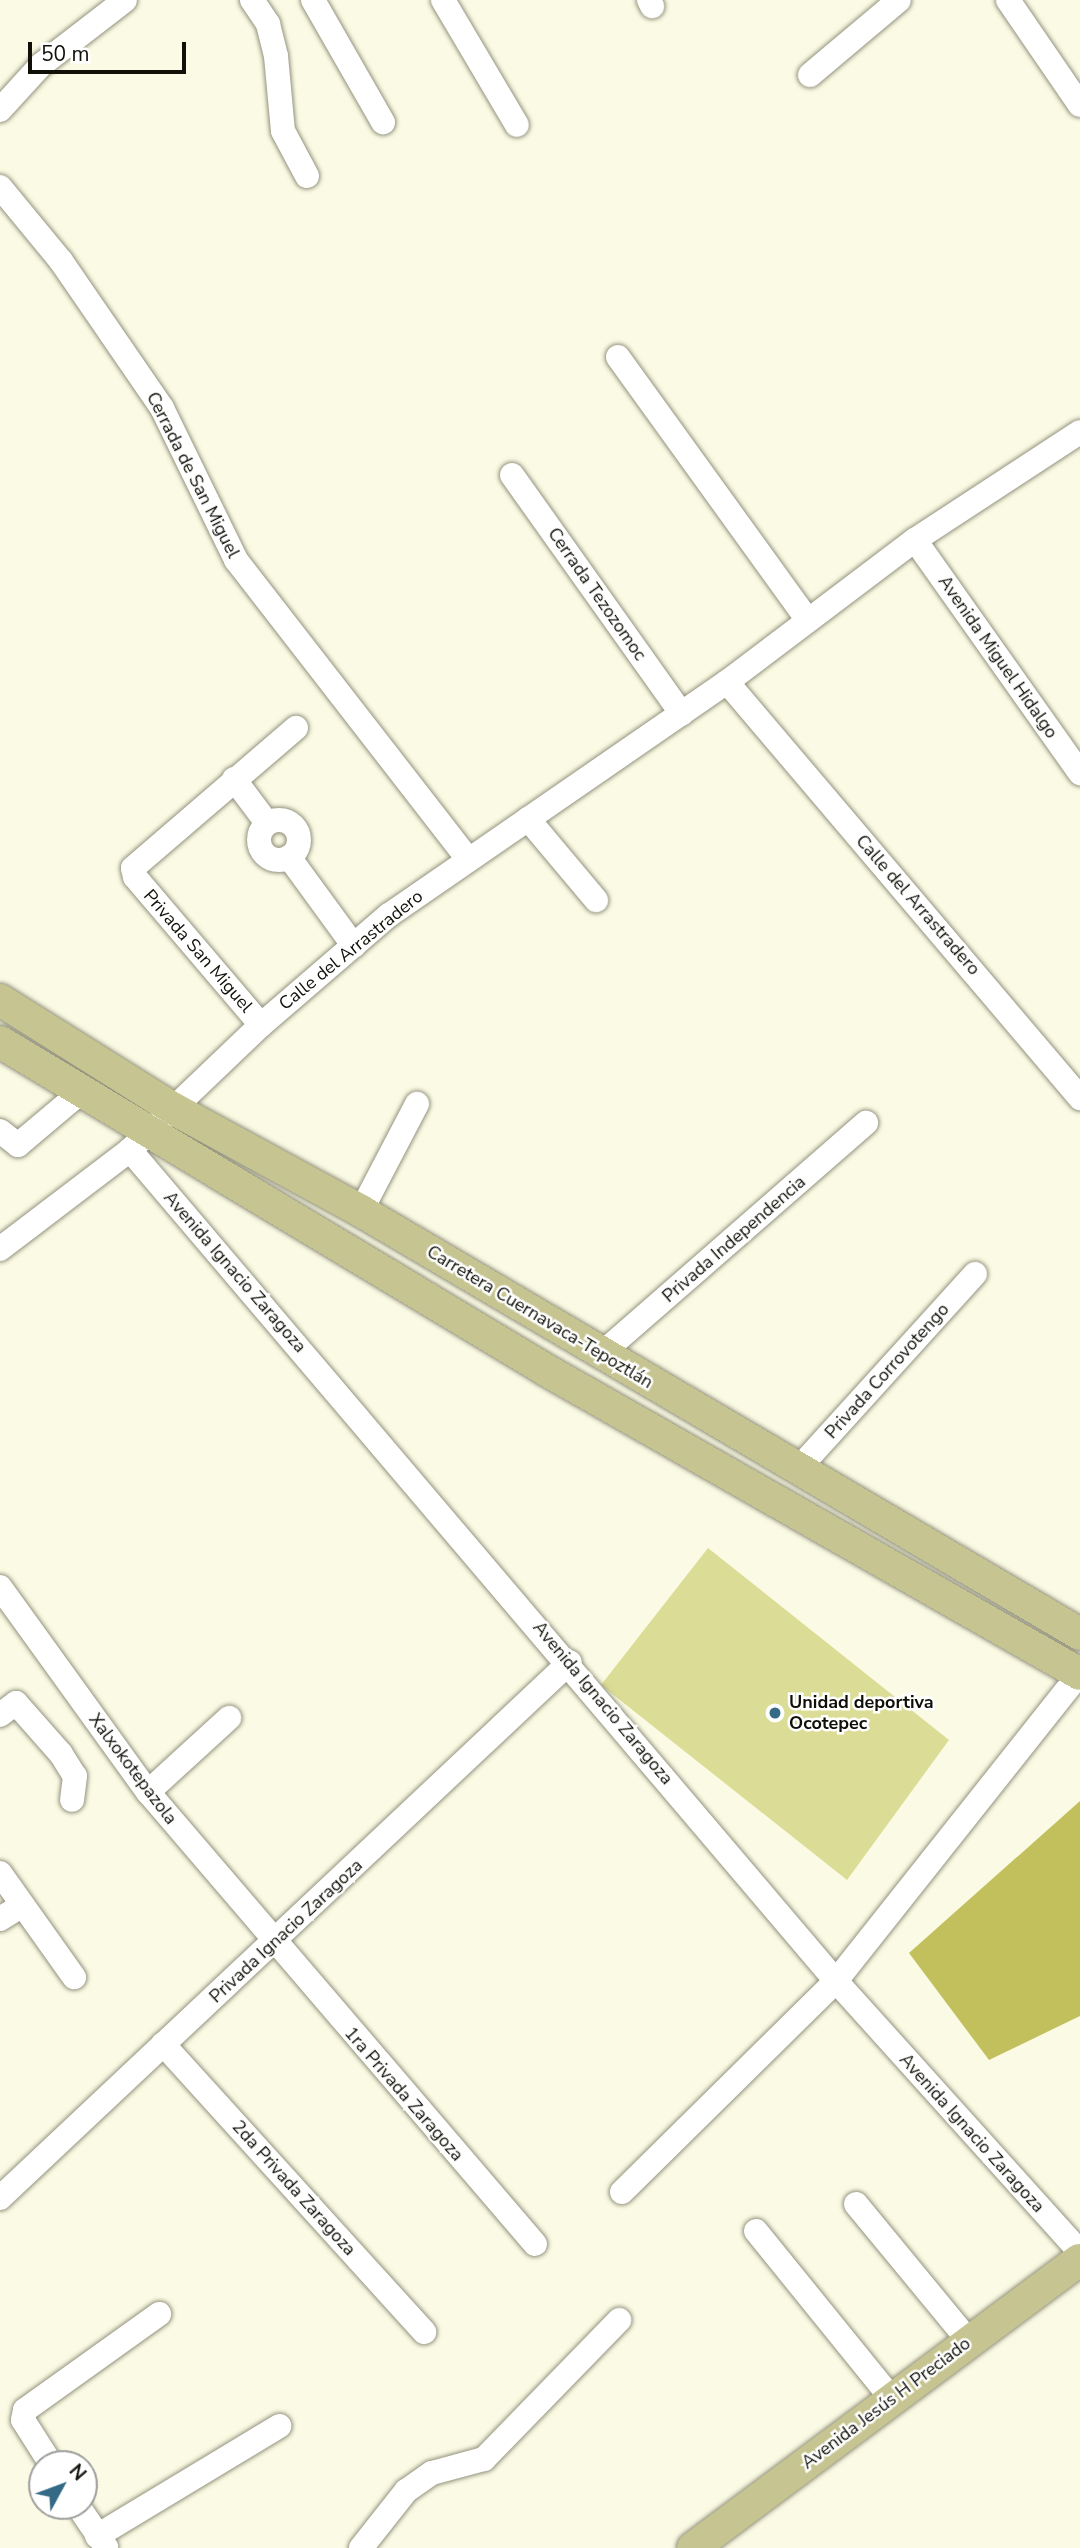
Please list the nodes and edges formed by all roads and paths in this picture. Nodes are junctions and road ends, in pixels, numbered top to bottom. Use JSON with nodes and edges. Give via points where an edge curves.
{"nodes":[{"id":1,"x":125,"y":0,"type":"edge"},
{"id":2,"x":252,"y":0,"type":"edge"},
{"id":3,"x":313,"y":0,"type":"edge"},
{"id":4,"x":443,"y":0,"type":"edge"},
{"id":5,"x":899,"y":0,"type":"edge"},
{"id":6,"x":1008,"y":0,"type":"edge"},
{"id":7,"x":810,"y":75,"type":"dead end"},
{"id":8,"x":1080,"y":105,"type":"edge"},
{"id":9,"x":0,"y":110,"type":"edge"},
{"id":10,"x":383,"y":122,"type":"dead end"},
{"id":11,"x":517,"y":125,"type":"dead end"},
{"id":12,"x":307,"y":176,"type":"dead end"},
{"id":13,"x":0,"y":187,"type":"edge"},
{"id":14,"x":618,"y":357,"type":"dead end"},
{"id":15,"x":1080,"y":432,"type":"edge"},
{"id":16,"x":512,"y":475,"type":"dead end"},
{"id":17,"x":915,"y":540,"type":"junction"},
{"id":18,"x":808,"y":620,"type":"junction"},
{"id":19,"x":727,"y":682,"type":"junction"},
{"id":20,"x":682,"y":714,"type":"junction"},
{"id":21,"x":296,"y":728,"type":"dead end"},
{"id":22,"x":1080,"y":773,"type":"edge"},
{"id":23,"x":233,"y":779,"type":"junction"},
{"id":24,"x":528,"y":819,"type":"junction"},
{"id":25,"x":467,"y":858,"type":"junction"},
{"id":26,"x":596,"y":900,"type":"dead end"},
{"id":27,"x":354,"y":946,"type":"junction"},
{"id":28,"x":0,"y":1000,"type":"edge"},
{"id":29,"x":261,"y":1024,"type":"junction"},
{"id":30,"x":0,"y":1042,"type":"edge"},
{"id":31,"x":81,"y":1092,"type":"junction"},
{"id":32,"x":1080,"y":1098,"type":"edge"},
{"id":33,"x":417,"y":1104,"type":"dead end"},
{"id":34,"x":174,"y":1109,"type":"junction"},
{"id":35,"x":866,"y":1123,"type":"dead end"},
{"id":36,"x":139,"y":1142,"type":"junction"},
{"id":37,"x":6,"y":1145,"type":"edge"},
{"id":38,"x":361,"y":1211,"type":"junction"},
{"id":39,"x":0,"y":1249,"type":"edge"},
{"id":40,"x":975,"y":1274,"type":"dead end"},
{"id":41,"x":601,"y":1354,"type":"junction"},
{"id":42,"x":799,"y":1468,"type":"junction"},
{"id":43,"x":0,"y":1587,"type":"edge"},
{"id":44,"x":1080,"y":1634,"type":"edge"},
{"id":45,"x":570,"y":1662,"type":"junction"},
{"id":46,"x":1080,"y":1674,"type":"edge"},
{"id":47,"x":8,"y":1709,"type":"edge"},
{"id":48,"x":229,"y":1718,"type":"dead end"},
{"id":49,"x":148,"y":1791,"type":"junction"},
{"id":50,"x":72,"y":1800,"type":"dead end"},
{"id":51,"x":0,"y":1873,"type":"edge"},
{"id":52,"x":22,"y":1905,"type":"junction"},
{"id":53,"x":0,"y":1919,"type":"edge"},
{"id":54,"x":273,"y":1944,"type":"junction"},
{"id":55,"x":74,"y":1977,"type":"dead end"},
{"id":56,"x":836,"y":1982,"type":"junction"},
{"id":57,"x":163,"y":2044,"type":"junction"},
{"id":58,"x":622,"y":2192,"type":"dead end"},
{"id":59,"x":0,"y":2198,"type":"edge"},
{"id":60,"x":856,"y":2204,"type":"dead end"},
{"id":61,"x":756,"y":2231,"type":"dead end"},
{"id":62,"x":535,"y":2244,"type":"dead end"},
{"id":63,"x":1080,"y":2252,"type":"edge"},
{"id":64,"x":1080,"y":2260,"type":"edge"},
{"id":65,"x":159,"y":2314,"type":"dead end"},
{"id":66,"x":618,"y":2320,"type":"dead end"},
{"id":67,"x":424,"y":2332,"type":"dead end"},
{"id":68,"x":968,"y":2340,"type":"junction"},
{"id":69,"x":892,"y":2399,"type":"junction"},
{"id":70,"x":279,"y":2426,"type":"dead end"},
{"id":71,"x":42,"y":2450,"type":"edge"},
{"id":72,"x":87,"y":2520,"type":"edge"},
{"id":73,"x":102,"y":2542,"type":"edge"},
{"id":74,"x":361,"y":2548,"type":"edge"},
{"id":75,"x":693,"y":2548,"type":"edge"}],
"edges":[{"from":1,"to":9,"type":"street","via":[[41,65]]},
{"from":2,"to":12,"type":"street","via":[[268,24],[276,56],[283,131]]},
{"from":3,"to":10,"type":"street"},
{"from":4,"to":11,"type":"street"},
{"from":5,"to":7,"type":"street"},
{"from":6,"to":8,"type":"street"},
{"from":13,"to":25,"type":"street","name":"Cerrada de San Miguel","via":[[61,261],[162,408],[236,560]]},
{"from":14,"to":18,"type":"street"},
{"from":15,"to":17,"type":"street","name":"Calle del Arrastradero"},
{"from":16,"to":20,"type":"street","name":"Cerrada Tezozomoc"},
{"from":17,"to":18,"type":"street","name":"Calle del Arrastradero"},
{"from":17,"to":22,"type":"street","name":"Avenida Miguel Hidalgo"},
{"from":18,"to":19,"type":"street","name":"Calle del Arrastradero"},
{"from":19,"to":20,"type":"street","name":"Calle del Arrastradero"},
{"from":19,"to":32,"type":"street","name":"Calle del Arrastradero"},
{"from":20,"to":24,"type":"street","name":"Calle del Arrastradero"},
{"from":21,"to":23,"type":"street"},
{"from":23,"to":27,"type":"street","via":[[267,823],[259,838],[265,854],[289,857]]},
{"from":23,"to":29,"type":"street","name":"Privada San Miguel","via":[[138,862],[135,877]]},
{"from":24,"to":25,"type":"street","name":"Calle del Arrastradero"},
{"from":24,"to":26,"type":"street"},
{"from":25,"to":27,"type":"street","name":"Calle del Arrastradero"},
{"from":27,"to":29,"type":"street","name":"Calle del Arrastradero"},
{"from":28,"to":34,"type":"main road","name":"Carretera Cuernavaca-Tepoztlán"},
{"from":29,"to":34,"type":"street","name":"Calle del Arrastradero"},
{"from":30,"to":31,"type":"main road"},
{"from":31,"to":36,"type":"main road"},
{"from":31,"to":37,"type":"street"},
{"from":33,"to":38,"type":"street"},
{"from":34,"to":36,"type":"street","name":"Calle del Arrastradero"},
{"from":34,"to":38,"type":"main road","name":"Carretera Cuernavaca-Tepoztlán"},
{"from":35,"to":41,"type":"street","name":"Privada Independencia"},
{"from":36,"to":39,"type":"street","name":"Calle del Arrastradero"},
{"from":36,"to":45,"type":"street","name":"Avenida Ignacio Zaragoza"},
{"from":36,"to":46,"type":"main road"},
{"from":38,"to":41,"type":"main road","name":"Carretera Cuernavaca-Tepoztlán"},
{"from":40,"to":42,"type":"street","name":"Privada Corrovotengo"},
{"from":41,"to":42,"type":"main road","name":"Carretera Cuernavaca-Tepoztlán"},
{"from":42,"to":44,"type":"main road","name":"Carretera Cuernavaca-Tepoztlán"},
{"from":43,"to":49,"type":"street","name":"Xalxokotepazola"},
{"from":45,"to":54,"type":"street","name":"Privada Ignacio Zaragoza"},
{"from":45,"to":56,"type":"street","name":"Avenida Ignacio Zaragoza"},
{"from":46,"to":56,"type":"street"},
{"from":47,"to":50,"type":"street","via":[[75,1776]]},
{"from":48,"to":49,"type":"street"},
{"from":49,"to":54,"type":"street","name":"Xalxokotepazola"},
{"from":51,"to":52,"type":"street"},
{"from":52,"to":53,"type":"street"},
{"from":52,"to":55,"type":"street"},
{"from":54,"to":57,"type":"street","name":"Privada Ignacio Zaragoza"},
{"from":54,"to":62,"type":"street","name":"1ra Privada Zaragoza"},
{"from":56,"to":58,"type":"street"},
{"from":56,"to":63,"type":"street","name":"Avenida Ignacio Zaragoza"},
{"from":57,"to":59,"type":"street","name":"Privada Ignacio Zaragoza"},
{"from":57,"to":67,"type":"street","name":"2da Privada Zaragoza"},
{"from":60,"to":68,"type":"street"},
{"from":61,"to":69,"type":"street"},
{"from":64,"to":68,"type":"main road","name":"Avenida Jesús H Preciado"},
{"from":65,"to":71,"type":"street","via":[[24,2410],[23,2420]]},
{"from":66,"to":74,"type":"street","via":[[484,2459],[432,2473],[406,2491]]},
{"from":68,"to":69,"type":"main road","name":"Avenida Jesús H Preciado"},
{"from":69,"to":75,"type":"main road","name":"Avenida Jesús H Preciado"},
{"from":70,"to":73,"type":"street"},
{"from":72,"to":73,"type":"street"}]}
